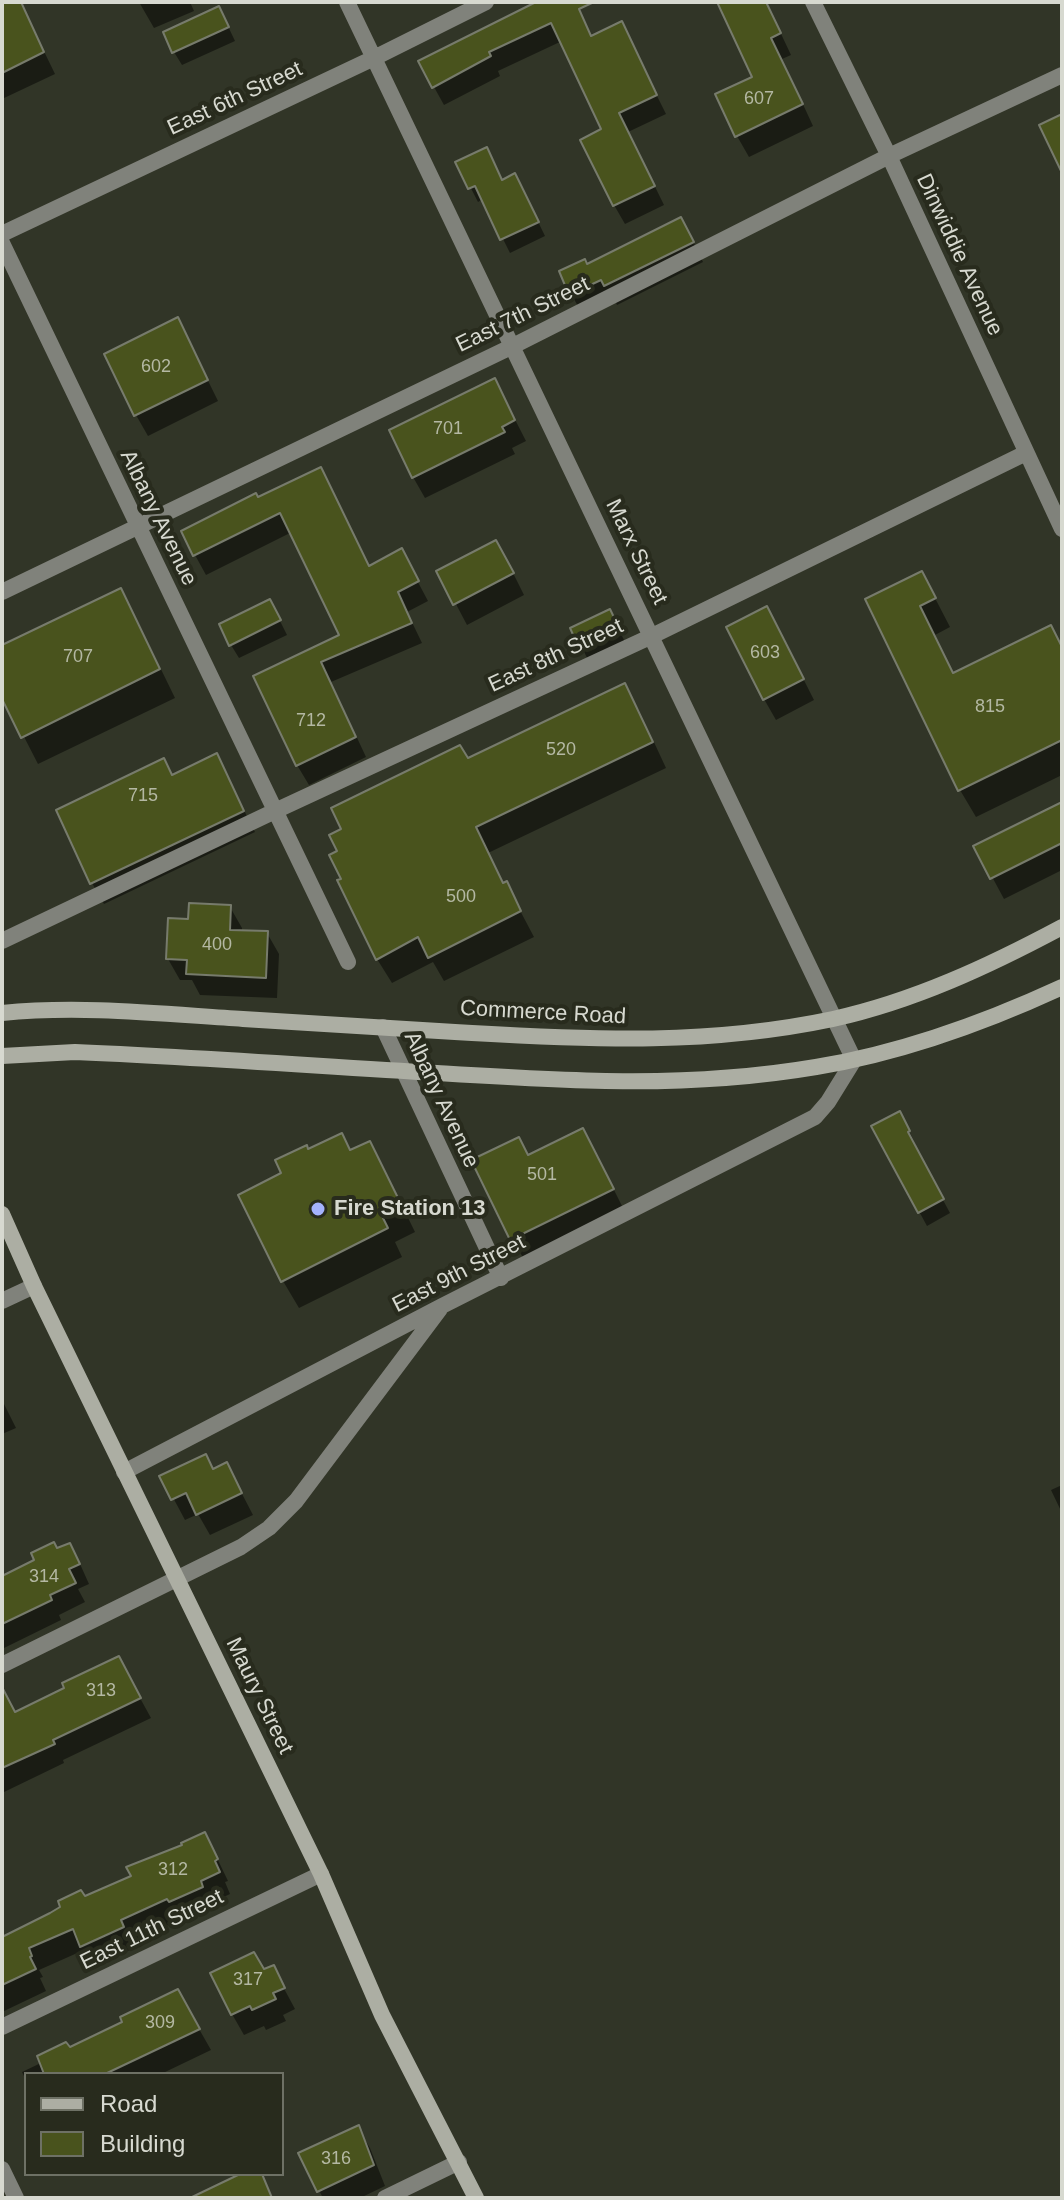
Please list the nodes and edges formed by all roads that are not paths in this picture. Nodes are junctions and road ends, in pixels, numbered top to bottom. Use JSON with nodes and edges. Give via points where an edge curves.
{"nodes":[{"id":1,"x":347,"y":2,"type":"edge"},
{"id":2,"x":486,"y":2,"type":"edge"},
{"id":3,"x":813,"y":2,"type":"edge"},
{"id":4,"x":374,"y":58,"type":"junction"},
{"id":5,"x":1062,"y":75,"type":"edge"},
{"id":6,"x":889,"y":156,"type":"junction"},
{"id":7,"x":2,"y":234,"type":"edge"},
{"id":8,"x":2,"y":243,"type":"edge"},
{"id":9,"x":513,"y":346,"type":"junction"},
{"id":10,"x":1026,"y":453,"type":"junction"},
{"id":11,"x":137,"y":527,"type":"junction"},
{"id":12,"x":1062,"y":529,"type":"edge"},
{"id":13,"x":2,"y":592,"type":"edge"},
{"id":14,"x":652,"y":636,"type":"junction"},
{"id":15,"x":275,"y":811,"type":"junction"},
{"id":16,"x":1062,"y":927,"type":"edge"},
{"id":17,"x":2,"y":941,"type":"edge"},
{"id":18,"x":348,"y":962,"type":"dead end"},
{"id":19,"x":1062,"y":987,"type":"edge"},
{"id":20,"x":2,"y":1013,"type":"edge"},
{"id":21,"x":835,"y":1018,"type":"junction"},
{"id":22,"x":383,"y":1027,"type":"junction"},
{"id":23,"x":2,"y":1056,"type":"edge"},
{"id":24,"x":854,"y":1060,"type":"junction"},
{"id":25,"x":402,"y":1071,"type":"junction"},
{"id":26,"x":2,"y":1214,"type":"edge"},
{"id":27,"x":501,"y":1278,"type":"junction"},
{"id":28,"x":34,"y":1286,"type":"junction"},
{"id":29,"x":2,"y":1301,"type":"edge"},
{"id":30,"x":442,"y":1306,"type":"junction"},
{"id":31,"x":124,"y":1472,"type":"junction"},
{"id":32,"x":178,"y":1578,"type":"junction"},
{"id":33,"x":2,"y":1665,"type":"edge"},
{"id":34,"x":321,"y":1874,"type":"junction"},
{"id":35,"x":2,"y":2027,"type":"edge"},
{"id":36,"x":459,"y":2162,"type":"junction"},
{"id":37,"x":2,"y":2169,"type":"edge"},
{"id":38,"x":16,"y":2198,"type":"edge"},
{"id":39,"x":385,"y":2198,"type":"edge"},
{"id":40,"x":476,"y":2198,"type":"edge"}],
"edges":[{"from":1,"to":4,"type":"street","name":"Marx Street"},
{"from":2,"to":4,"type":"street","name":"East 6th Street"},
{"from":3,"to":6,"type":"street","name":"Dinwiddie Avenue"},
{"from":4,"to":7,"type":"street","name":"East 6th Street"},
{"from":4,"to":9,"type":"street","name":"Marx Street"},
{"from":5,"to":6,"type":"street","name":"East 7th Street"},
{"from":6,"to":9,"type":"street","name":"East 7th Street"},
{"from":6,"to":10,"type":"street","name":"Dinwiddie Avenue"},
{"from":8,"to":11,"type":"street","name":"Albany Avenue"},
{"from":9,"to":11,"type":"street","name":"East 7th Street"},
{"from":9,"to":14,"type":"street","name":"Marx Street"},
{"from":10,"to":12,"type":"street","name":"Dinwiddie Avenue"},
{"from":10,"to":14,"type":"street","name":"East 8th Street"},
{"from":11,"to":13,"type":"street","name":"East 7th Street"},
{"from":11,"to":15,"type":"street","name":"Albany Avenue"},
{"from":14,"to":15,"type":"street","name":"East 8th Street"},
{"from":14,"to":21,"type":"street","name":"Marx Street"},
{"from":15,"to":17,"type":"street"},
{"from":15,"to":18,"type":"street","name":"Albany Avenue"},
{"from":16,"to":21,"type":"main road","name":"Commerce Road","via":[[943,984]]},
{"from":19,"to":24,"type":"main road","via":[[940,1036]]},
{"from":20,"to":22,"type":"main road","name":"Commerce Road","via":[[65,1010]]},
{"from":21,"to":22,"type":"main road","name":"Commerce Road","via":[[681,1039]]},
{"from":21,"to":24,"type":"street","name":"Marx Street"},
{"from":22,"to":25,"type":"street","name":"Albany Avenue"},
{"from":23,"to":25,"type":"main road","via":[[75,1052]]},
{"from":24,"to":25,"type":"main road","via":[[772,1074],[666,1082]]},
{"from":24,"to":27,"type":"street","name":"East 9th Street","via":[[815,1117]]},
{"from":25,"to":27,"type":"street","name":"Albany Avenue"},
{"from":26,"to":28,"type":"main road","name":"Maury Street"},
{"from":27,"to":30,"type":"street","name":"East 9th Street"},
{"from":28,"to":29,"type":"street"},
{"from":28,"to":31,"type":"main road","name":"Maury Street"},
{"from":30,"to":31,"type":"street","name":"East 9th Street"},
{"from":30,"to":32,"type":"street","via":[[296,1501],[241,1547]]},
{"from":31,"to":32,"type":"main road","name":"Maury Street"},
{"from":32,"to":33,"type":"street"},
{"from":32,"to":34,"type":"main road","name":"Maury Street"},
{"from":34,"to":35,"type":"street","name":"East 11th Street"},
{"from":34,"to":36,"type":"main road","name":"Maury Street","via":[[382,2015]]},
{"from":36,"to":39,"type":"street"},
{"from":36,"to":40,"type":"main road","name":"Maury Street"},
{"from":37,"to":38,"type":"street"}]}
